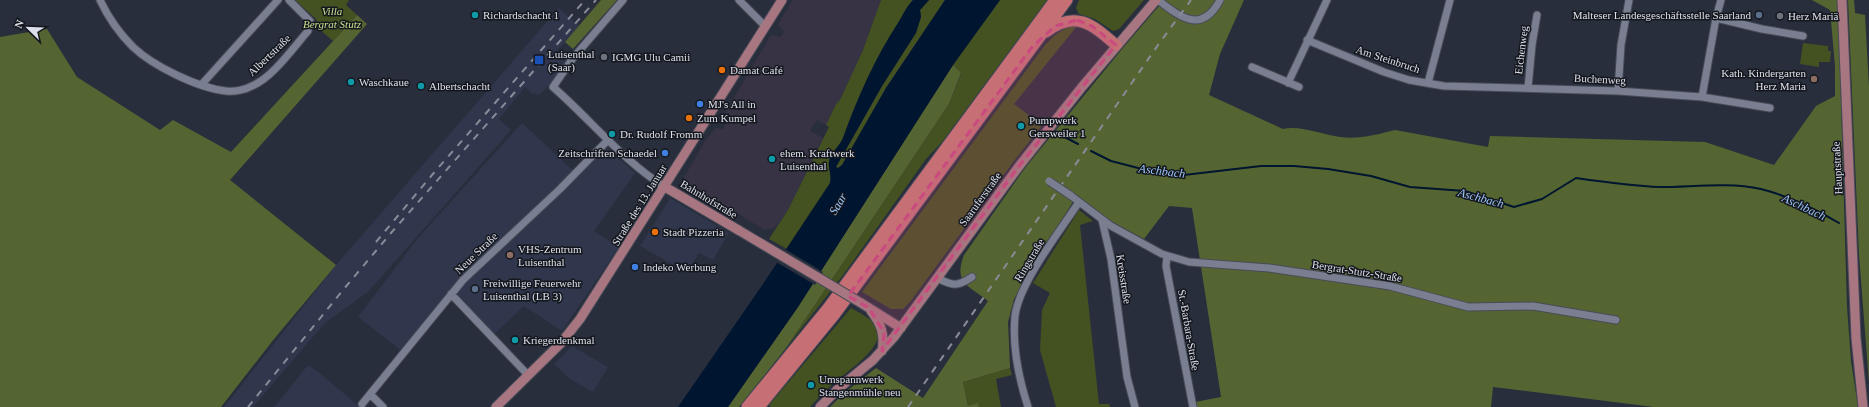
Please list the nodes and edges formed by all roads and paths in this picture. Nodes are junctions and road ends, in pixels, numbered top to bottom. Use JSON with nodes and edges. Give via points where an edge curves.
{"nodes":[{"id":1,"x":100,"y":0,"type":"edge"},
{"id":2,"x":278,"y":0,"type":"edge"},
{"id":3,"x":288,"y":0,"type":"edge"},
{"id":4,"x":623,"y":0,"type":"edge"},
{"id":5,"x":739,"y":0,"type":"edge"},
{"id":6,"x":782,"y":0,"type":"edge"},
{"id":7,"x":1055,"y":0,"type":"edge"},
{"id":8,"x":1067,"y":0,"type":"edge"},
{"id":9,"x":1157,"y":0,"type":"edge"},
{"id":10,"x":1220,"y":0,"type":"edge"},
{"id":11,"x":1327,"y":0,"type":"edge"},
{"id":12,"x":1450,"y":0,"type":"edge"},
{"id":13,"x":1629,"y":0,"type":"edge"},
{"id":14,"x":1721,"y":0,"type":"edge"},
{"id":15,"x":1842,"y":0,"type":"edge"},
{"id":16,"x":1537,"y":15,"type":"dead end"},
{"id":17,"x":1716,"y":18,"type":"junction"},
{"id":18,"x":765,"y":26,"type":"junction"},
{"id":19,"x":1803,"y":36,"type":"dead end"},
{"id":20,"x":1307,"y":40,"type":"junction"},
{"id":21,"x":1116,"y":45,"type":"junction"},
{"id":22,"x":1032,"y":47,"type":"junction"},
{"id":23,"x":1252,"y":67,"type":"dead end"},
{"id":24,"x":1008,"y":71,"type":"junction"},
{"id":25,"x":1288,"y":83,"type":"junction"},
{"id":26,"x":1428,"y":83,"type":"junction"},
{"id":27,"x":202,"y":84,"type":"junction"},
{"id":28,"x":1299,"y":88,"type":"dead end"},
{"id":29,"x":1528,"y":88,"type":"junction"},
{"id":30,"x":1618,"y":91,"type":"junction"},
{"id":31,"x":1702,"y":97,"type":"junction"},
{"id":32,"x":1770,"y":108,"type":"dead end"},
{"id":33,"x":609,"y":139,"type":"junction"},
{"id":34,"x":1049,"y":181,"type":"dead end"},
{"id":35,"x":665,"y":187,"type":"junction"},
{"id":36,"x":1078,"y":202,"type":"junction"},
{"id":37,"x":1102,"y":220,"type":"junction"},
{"id":38,"x":1168,"y":256,"type":"junction"},
{"id":39,"x":972,"y":276,"type":"dead end"},
{"id":40,"x":937,"y":278,"type":"junction"},
{"id":41,"x":451,"y":294,"type":"junction"},
{"id":42,"x":869,"y":308,"type":"junction"},
{"id":43,"x":1616,"y":320,"type":"dead end"},
{"id":44,"x":901,"y":328,"type":"junction"},
{"id":45,"x":882,"y":351,"type":"junction"},
{"id":46,"x":528,"y":375,"type":"junction"},
{"id":47,"x":370,"y":394,"type":"junction"},
{"id":48,"x":362,"y":404,"type":"dead end"},
{"id":49,"x":383,"y":407,"type":"edge"},
{"id":50,"x":496,"y":407,"type":"edge"},
{"id":51,"x":747,"y":407,"type":"edge"},
{"id":52,"x":759,"y":407,"type":"edge"},
{"id":53,"x":820,"y":407,"type":"edge"},
{"id":54,"x":1028,"y":407,"type":"edge"},
{"id":55,"x":1135,"y":407,"type":"edge"},
{"id":56,"x":1193,"y":407,"type":"edge"},
{"id":57,"x":1862,"y":407,"type":"edge"}],
"edges":[{"from":1,"to":27,"type":"street","name":"Albertstraße","via":[[119,31],[142,54],[167,70]]},
{"from":2,"to":27,"type":"street"},
{"from":3,"to":27,"type":"street","name":"Albertstraße","via":[[310,21],[310,25],[308,31],[266,77],[253,86],[235,91],[220,90]]},
{"from":4,"to":33,"type":"street","name":"Bahnhofstraße","via":[[573,58],[553,87]]},
{"from":5,"to":18,"type":"street"},
{"from":6,"to":18,"type":"main road","name":"Straße des 13. Januar"},
{"from":7,"to":24,"type":"highway"},
{"from":8,"to":22,"type":"highway"},
{"from":9,"to":10,"type":"street","via":[[1183,18],[1197,20],[1211,14]]},
{"from":9,"to":21,"type":"main road","name":"Saaruferstraße"},
{"from":11,"to":20,"type":"street"},
{"from":12,"to":26,"type":"street","name":"Am Steinbruch"},
{"from":13,"to":30,"type":"street","via":[[1621,45]]},
{"from":14,"to":17,"type":"street"},
{"from":15,"to":57,"type":"main road","name":"Hauptstraße","via":[[1856,338]]},
{"from":16,"to":29,"type":"street","name":"Eichenweg"},
{"from":17,"to":19,"type":"street","via":[[1762,30]]},
{"from":17,"to":31,"type":"street"},
{"from":18,"to":35,"type":"main road","name":"Straße des 13. Januar"},
{"from":20,"to":25,"type":"street"},
{"from":20,"to":26,"type":"street","name":"Am Steinbruch","via":[[1384,72]]},
{"from":21,"to":22,"type":"highway","via":[[1092,26],[1077,20],[1062,22],[1055,26]]},
{"from":21,"to":40,"type":"main road","name":"Saaruferstraße","via":[[1020,165]]},
{"from":22,"to":24,"type":"highway"},
{"from":23,"to":25,"type":"street"},
{"from":24,"to":51,"type":"highway","via":[[975,109],[828,308]]},
{"from":24,"to":52,"type":"highway","via":[[988,107],[835,314]]},
{"from":25,"to":28,"type":"street"},
{"from":26,"to":29,"type":"street","name":"Buchenweg","via":[[1444,86]]},
{"from":29,"to":30,"type":"street","name":"Buchenweg"},
{"from":30,"to":31,"type":"street","name":"Buchenweg"},
{"from":31,"to":32,"type":"street","name":"Buchenweg"},
{"from":33,"to":35,"type":"street","name":"Bahnhofstraße","via":[[649,176]]},
{"from":33,"to":41,"type":"street","name":"Neue Straße"},
{"from":34,"to":36,"type":"street","bridge":true},
{"from":35,"to":42,"type":"main road","name":"Bahnhofstraße","bridge":true},
{"from":35,"to":46,"type":"main road","name":"Straße des 13. Januar","via":[[576,325]]},
{"from":36,"to":37,"type":"street"},
{"from":36,"to":54,"type":"street","name":"Ringstraße","via":[[1026,285],[1015,316],[1016,356]]},
{"from":37,"to":38,"type":"street","name":"Bergrat-Stutz-Straße"},
{"from":37,"to":55,"type":"street","name":"Kreisstraße","via":[[1111,259],[1127,377]]},
{"from":38,"to":43,"type":"street","name":"Bergrat-Stutz-Straße","via":[[1189,262],[1269,268],[1390,286],[1468,307],[1533,306]]},
{"from":38,"to":56,"type":"street","name":"St.-Barbara-Straße","via":[[1166,266]]},
{"from":39,"to":40,"type":"street","via":[[964,282],[951,285]]},
{"from":40,"to":44,"type":"main road","name":"Saaruferstraße"},
{"from":41,"to":46,"type":"street"},
{"from":41,"to":47,"type":"street","name":"Neue Straße"},
{"from":42,"to":44,"type":"main road","name":"Bahnhofstraße"},
{"from":42,"to":45,"type":"main road","name":"Bahnhofstraße","via":[[884,333]]},
{"from":44,"to":45,"type":"main road","name":"Saaruferstraße"},
{"from":45,"to":53,"type":"main road","name":"Saaruferstraße"},
{"from":46,"to":50,"type":"main road","name":"Straße des 13. Januar"},
{"from":47,"to":48,"type":"street","name":"Neue Straße"},
{"from":47,"to":49,"type":"street"}]}
